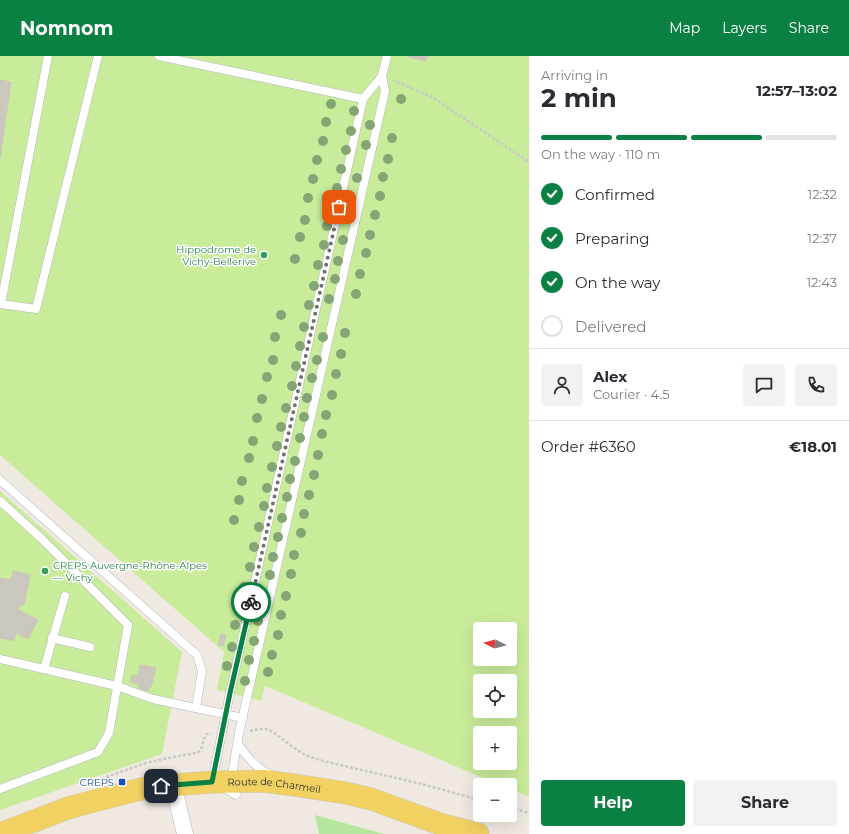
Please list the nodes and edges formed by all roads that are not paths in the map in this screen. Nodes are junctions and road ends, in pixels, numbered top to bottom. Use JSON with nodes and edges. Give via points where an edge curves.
{"nodes":[{"id":1,"x":48,"y":56,"type":"edge"},
{"id":2,"x":98,"y":56,"type":"edge"},
{"id":3,"x":158,"y":56,"type":"edge"},
{"id":4,"x":387,"y":56,"type":"edge"},
{"id":5,"x":382,"y":76,"type":"junction"},
{"id":6,"x":364,"y":100,"type":"junction"},
{"id":7,"x":0,"y":480,"type":"edge"},
{"id":8,"x":0,"y":501,"type":"edge"},
{"id":9,"x":65,"y":596,"type":"dead end"},
{"id":10,"x":52,"y":638,"type":"junction"},
{"id":11,"x":90,"y":647,"type":"dead end"},
{"id":12,"x":0,"y":659,"type":"edge"},
{"id":13,"x":44,"y":669,"type":"junction"},
{"id":14,"x":117,"y":686,"type":"junction"},
{"id":15,"x":196,"y":708,"type":"junction"},
{"id":16,"x":226,"y":715,"type":"junction"},
{"id":17,"x":243,"y":718,"type":"junction"},
{"id":18,"x":238,"y":744,"type":"junction"},
{"id":19,"x":294,"y":785,"type":"junction"},
{"id":20,"x":225,"y":786,"type":"junction"},
{"id":21,"x":0,"y":789,"type":"edge"},
{"id":22,"x":179,"y":793,"type":"junction"},
{"id":23,"x":0,"y":834,"type":"edge"},
{"id":24,"x":40,"y":834,"type":"edge"},
{"id":25,"x":185,"y":834,"type":"edge"},
{"id":26,"x":446,"y":834,"type":"edge"},
{"id":27,"x":478,"y":834,"type":"edge"}],
"edges":[{"from":1,"to":2,"type":"lane","via":[[1,304],[36,310]]},
{"from":3,"to":6,"type":"lane"},
{"from":4,"to":5,"type":"lane"},
{"from":5,"to":6,"type":"lane"},
{"from":5,"to":17,"type":"lane","via":[[385,91]]},
{"from":6,"to":16,"type":"lane"},
{"from":7,"to":15,"type":"lane","via":[[197,655],[202,671]]},
{"from":8,"to":14,"type":"lane","via":[[128,624]]},
{"from":9,"to":10,"type":"lane"},
{"from":10,"to":11,"type":"lane"},
{"from":10,"to":13,"type":"lane"},
{"from":12,"to":13,"type":"lane"},
{"from":13,"to":14,"type":"lane"},
{"from":14,"to":15,"type":"lane","via":[[153,699]]},
{"from":14,"to":21,"type":"lane","via":[[109,734],[98,752]]},
{"from":15,"to":16,"type":"lane"},
{"from":16,"to":17,"type":"lane"},
{"from":16,"to":20,"type":"lane","via":[[222,733]]},
{"from":17,"to":18,"type":"lane"},
{"from":18,"to":19,"type":"lane","via":[[262,771]]},
{"from":18,"to":20,"type":"lane"},
{"from":19,"to":20,"type":"main road","name":"Route de Charmeil","via":[[264,781]]},
{"from":19,"to":27,"type":"main road","name":"Route de Charmeil","via":[[371,799],[443,825]]},
{"from":20,"to":22,"type":"main road","name":"Route de Charmeil"},
{"from":20,"to":26,"type":"main road","name":"Route de Charmeil","via":[[344,807]]},
{"from":22,"to":23,"type":"main road","name":"Route de Charmeil","via":[[150,787],[68,808]]},
{"from":22,"to":24,"type":"main road","name":"Route de Charmeil","via":[[81,819]]},
{"from":22,"to":25,"type":"street"}]}
